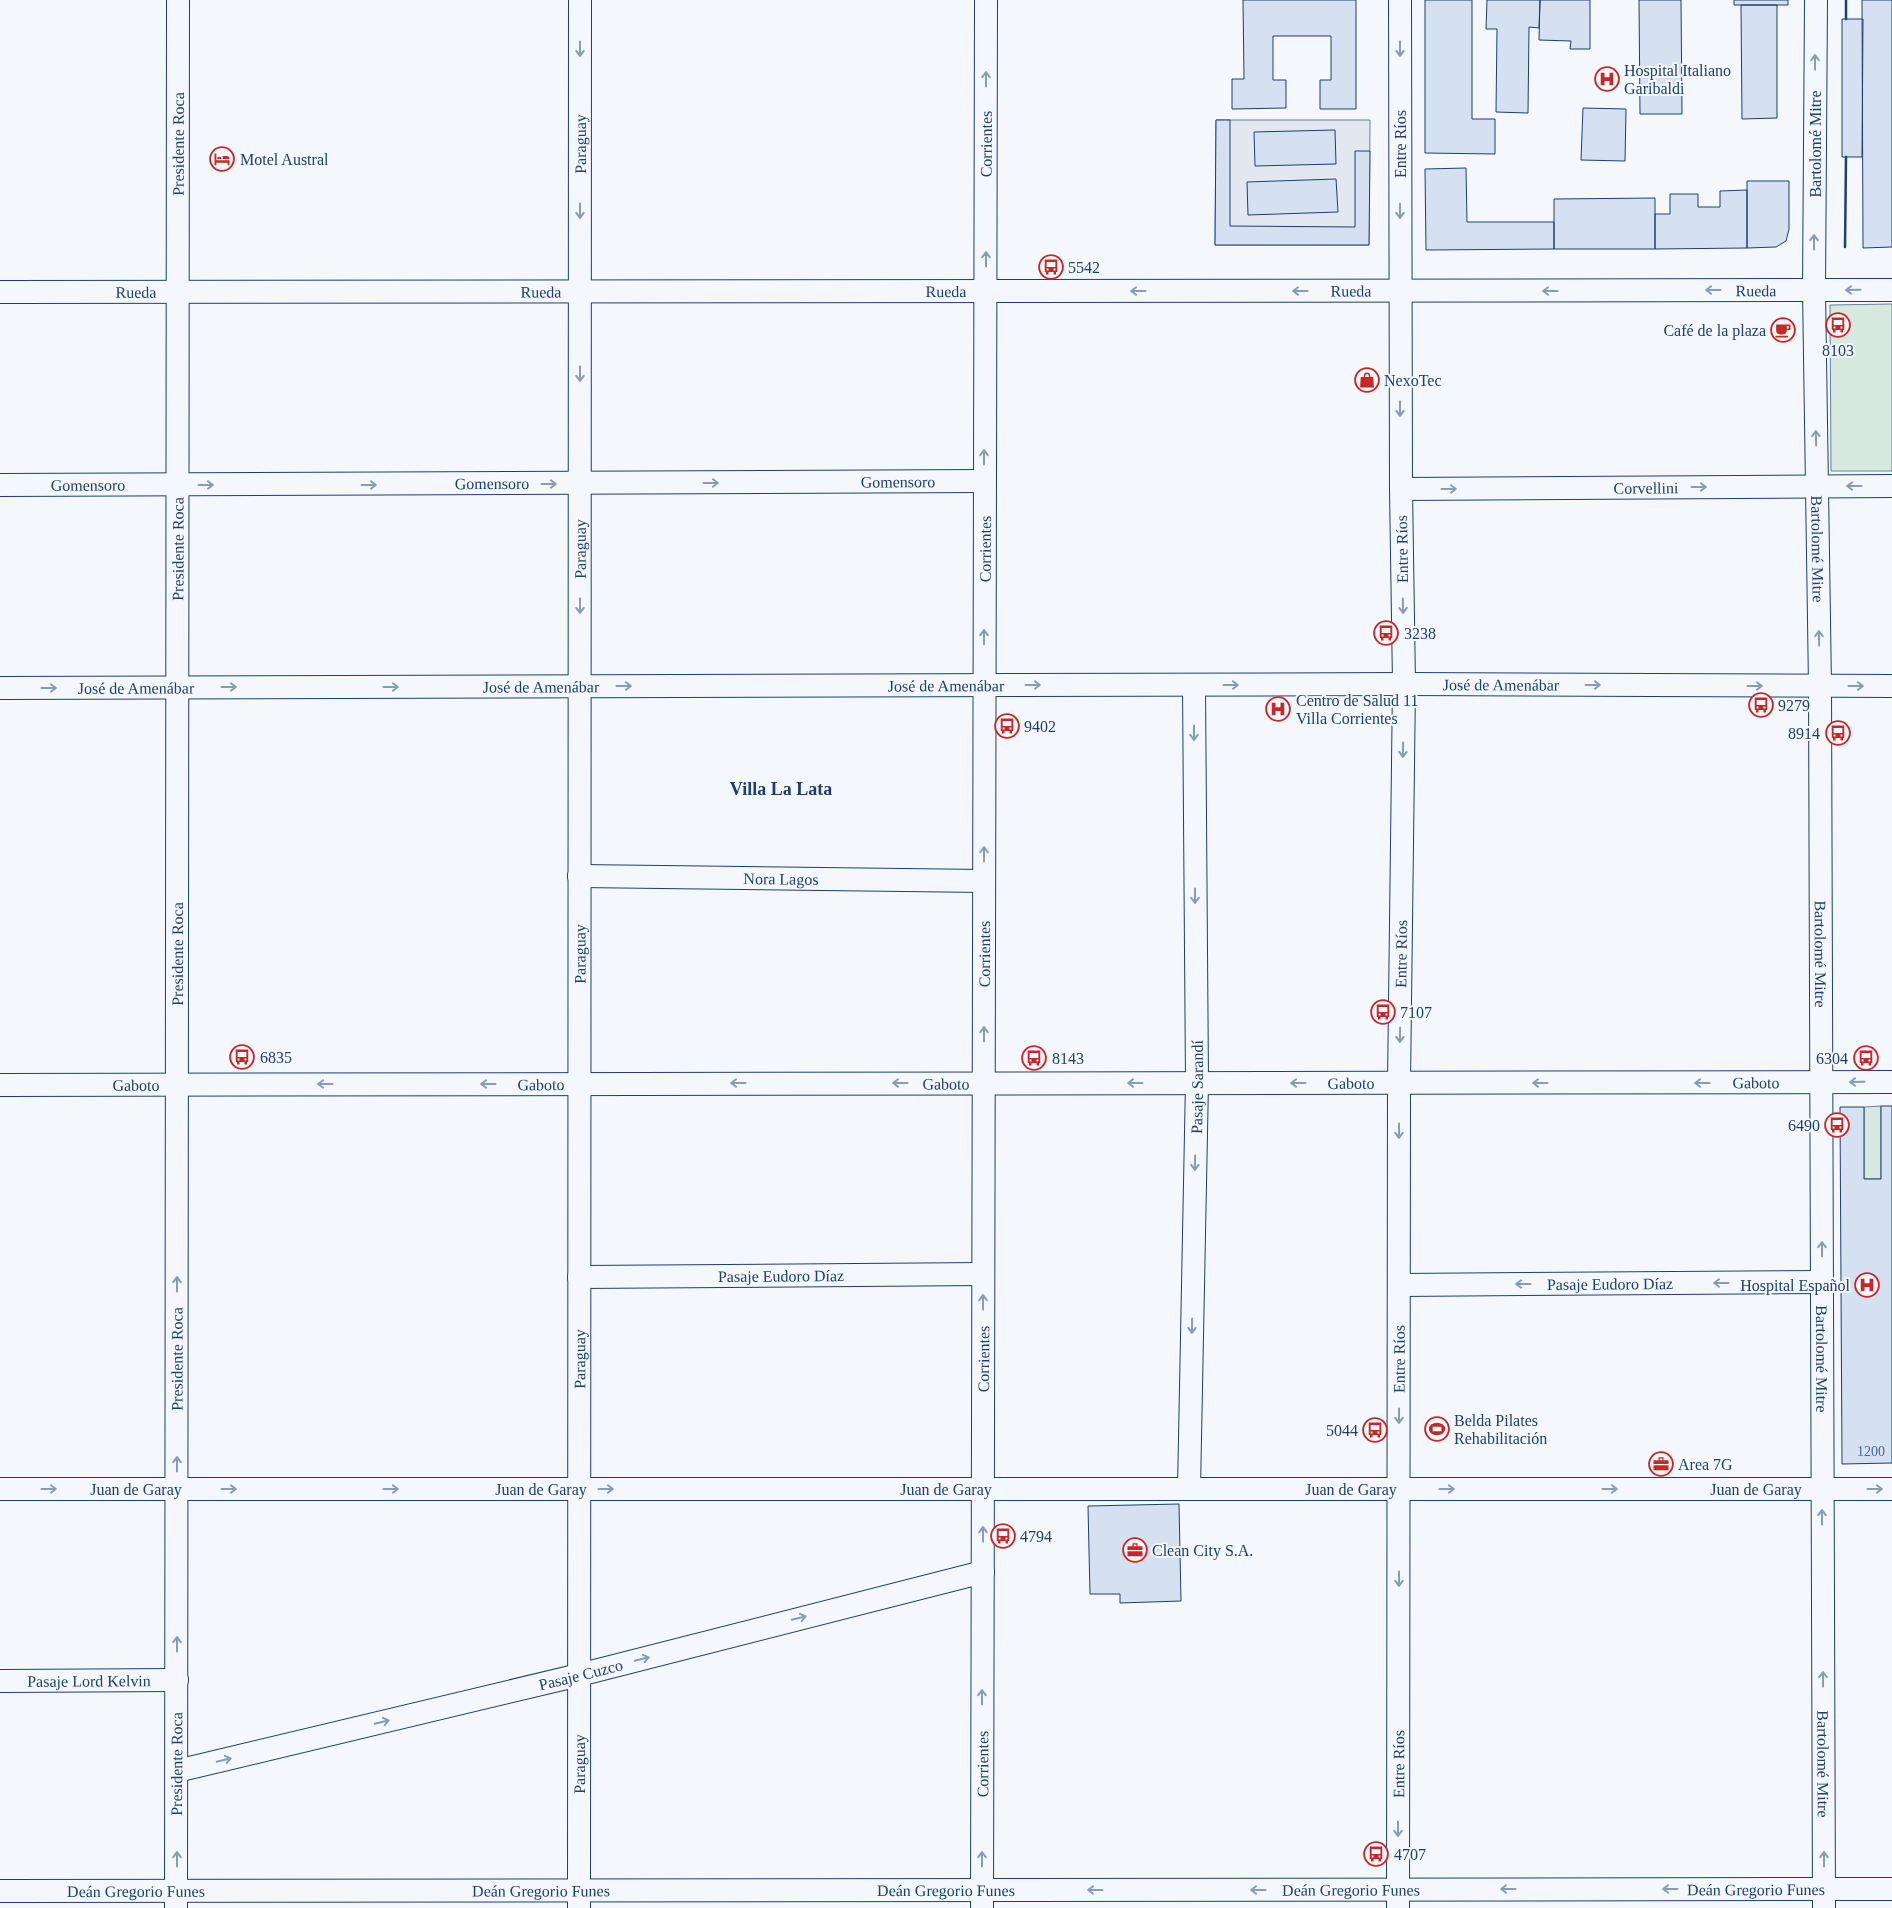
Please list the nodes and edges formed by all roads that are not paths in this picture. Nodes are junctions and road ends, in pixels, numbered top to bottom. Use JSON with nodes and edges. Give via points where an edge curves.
{"nodes":[{"id":1,"x":178,"y":0,"type":"edge"},
{"id":2,"x":580,"y":0,"type":"edge"},
{"id":3,"x":986,"y":0,"type":"edge"},
{"id":4,"x":1400,"y":0,"type":"edge"},
{"id":5,"x":1816,"y":0,"type":"edge"},
{"id":6,"x":1814,"y":290,"type":"junction"},
{"id":7,"x":1892,"y":290,"type":"edge"},
{"id":8,"x":580,"y":291,"type":"junction"},
{"id":9,"x":985,"y":291,"type":"junction"},
{"id":10,"x":1400,"y":291,"type":"junction"},
{"id":11,"x":0,"y":292,"type":"edge"},
{"id":12,"x":178,"y":292,"type":"junction"},
{"id":13,"x":984,"y":481,"type":"junction"},
{"id":14,"x":580,"y":484,"type":"junction"},
{"id":15,"x":0,"y":485,"type":"edge"},
{"id":16,"x":176,"y":486,"type":"junction"},
{"id":17,"x":1892,"y":486,"type":"edge"},
{"id":18,"x":1817,"y":487,"type":"junction"},
{"id":19,"x":1401,"y":489,"type":"junction"},
{"id":20,"x":1404,"y":684,"type":"junction"},
{"id":21,"x":1194,"y":685,"type":"junction"},
{"id":22,"x":580,"y":686,"type":"junction"},
{"id":23,"x":985,"y":686,"type":"junction"},
{"id":24,"x":1820,"y":686,"type":"junction"},
{"id":25,"x":1892,"y":686,"type":"edge"},
{"id":26,"x":177,"y":687,"type":"junction"},
{"id":27,"x":0,"y":688,"type":"edge"},
{"id":28,"x":580,"y":876,"type":"junction"},
{"id":29,"x":984,"y":881,"type":"junction"},
{"id":30,"x":1197,"y":1082,"type":"junction"},
{"id":31,"x":1892,"y":1082,"type":"edge"},
{"id":32,"x":984,"y":1083,"type":"junction"},
{"id":33,"x":1399,"y":1083,"type":"junction"},
{"id":34,"x":1821,"y":1083,"type":"junction"},
{"id":35,"x":177,"y":1084,"type":"junction"},
{"id":36,"x":579,"y":1084,"type":"junction"},
{"id":37,"x":0,"y":1085,"type":"edge"},
{"id":38,"x":983,"y":1274,"type":"junction"},
{"id":39,"x":580,"y":1277,"type":"junction"},
{"id":40,"x":1822,"y":1282,"type":"junction"},
{"id":41,"x":1399,"y":1285,"type":"junction"},
{"id":42,"x":0,"y":1489,"type":"edge"},
{"id":43,"x":177,"y":1489,"type":"junction"},
{"id":44,"x":579,"y":1489,"type":"junction"},
{"id":45,"x":983,"y":1489,"type":"junction"},
{"id":46,"x":1189,"y":1489,"type":"junction"},
{"id":47,"x":1399,"y":1489,"type":"junction"},
{"id":48,"x":1822,"y":1489,"type":"junction"},
{"id":49,"x":1892,"y":1489,"type":"edge"},
{"id":50,"x":983,"y":1572,"type":"junction"},
{"id":51,"x":579,"y":1675,"type":"junction"},
{"id":52,"x":177,"y":1680,"type":"junction"},
{"id":53,"x":0,"y":1681,"type":"edge"},
{"id":54,"x":177,"y":1772,"type":"junction"},
{"id":55,"x":1892,"y":1889,"type":"edge"},
{"id":56,"x":0,"y":1891,"type":"edge"},
{"id":57,"x":176,"y":1899,"type":"edge"},
{"id":58,"x":579,"y":1899,"type":"edge"},
{"id":59,"x":982,"y":1899,"type":"edge"},
{"id":60,"x":1398,"y":1899,"type":"edge"},
{"id":61,"x":1824,"y":1899,"type":"edge"}],
"edges":[{"from":1,"to":12,"type":"street","name":"Presidente Roca"},
{"from":2,"to":8,"type":"street","name":"Paraguay","one_way":true},
{"from":9,"to":3,"type":"street","name":"Corrientes","one_way":true},
{"from":4,"to":10,"type":"street","name":"Entre Ríos","one_way":true},
{"from":6,"to":5,"type":"street","name":"Bartolomé Mitre","one_way":true},
{"from":7,"to":6,"type":"street","name":"Rueda","one_way":true},
{"from":6,"to":10,"type":"street","name":"Rueda","one_way":true},
{"from":18,"to":6,"type":"street","name":"Bartolomé Mitre","one_way":true},
{"from":8,"to":9,"type":"street","name":"Rueda"},
{"from":8,"to":12,"type":"street","name":"Rueda"},
{"from":8,"to":14,"type":"street","name":"Paraguay","one_way":true},
{"from":10,"to":9,"type":"street","name":"Rueda","one_way":true},
{"from":13,"to":9,"type":"street","name":"Corrientes","one_way":true},
{"from":10,"to":19,"type":"street","name":"Entre Ríos","one_way":true},
{"from":11,"to":12,"type":"street","name":"Rueda"},
{"from":12,"to":16,"type":"street","name":"Presidente Roca"},
{"from":14,"to":13,"type":"street","name":"Gomensoro","one_way":true},
{"from":23,"to":13,"type":"street","name":"Corrientes","one_way":true},
{"from":16,"to":14,"type":"street","name":"Gomensoro","one_way":true},
{"from":14,"to":22,"type":"street","name":"Paraguay","one_way":true},
{"from":15,"to":16,"type":"street","name":"Gomensoro"},
{"from":16,"to":26,"type":"street","name":"Presidente Roca"},
{"from":17,"to":18,"type":"street","name":"Corvellini","one_way":true},
{"from":19,"to":18,"type":"street","name":"Corvellini","one_way":true},
{"from":24,"to":18,"type":"street","name":"Bartolomé Mitre","one_way":true},
{"from":19,"to":20,"type":"street","name":"Entre Ríos","one_way":true},
{"from":21,"to":20,"type":"street","name":"José de Amenábar","one_way":true},
{"from":20,"to":24,"type":"street","name":"José de Amenábar","one_way":true},
{"from":20,"to":33,"type":"street","name":"Entre Ríos","one_way":true},
{"from":23,"to":21,"type":"street","name":"José de Amenábar","one_way":true},
{"from":21,"to":30,"type":"street","name":"Pasaje Sarandí","one_way":true},
{"from":22,"to":23,"type":"street","name":"José de Amenábar","one_way":true},
{"from":26,"to":22,"type":"street","name":"José de Amenábar","one_way":true},
{"from":22,"to":28,"type":"street","name":"Paraguay"},
{"from":29,"to":23,"type":"street","name":"Corrientes","one_way":true},
{"from":24,"to":25,"type":"street","name":"José de Amenábar","one_way":true},
{"from":24,"to":34,"type":"street","name":"Bartolomé Mitre"},
{"from":27,"to":26,"type":"street","name":"José de Amenábar","one_way":true},
{"from":26,"to":35,"type":"street","name":"Presidente Roca"},
{"from":28,"to":29,"type":"street","name":"Nora Lagos"},
{"from":28,"to":36,"type":"street","name":"Paraguay"},
{"from":32,"to":29,"type":"street","name":"Corrientes","one_way":true},
{"from":30,"to":32,"type":"street","name":"Gaboto","one_way":true},
{"from":33,"to":30,"type":"street","name":"Gaboto","one_way":true},
{"from":30,"to":46,"type":"street","name":"Pasaje Sarandí","one_way":true},
{"from":31,"to":34,"type":"street","name":"Gaboto","one_way":true},
{"from":32,"to":36,"type":"street","name":"Gaboto","one_way":true},
{"from":32,"to":38,"type":"street","name":"Corrientes"},
{"from":34,"to":33,"type":"street","name":"Gaboto","one_way":true},
{"from":33,"to":41,"type":"street","name":"Entre Ríos","one_way":true},
{"from":40,"to":34,"type":"street","name":"Bartolomé Mitre","one_way":true},
{"from":36,"to":35,"type":"street","name":"Gaboto","one_way":true},
{"from":35,"to":37,"type":"street","name":"Gaboto"},
{"from":43,"to":35,"type":"street","name":"Presidente Roca","one_way":true},
{"from":36,"to":39,"type":"street","name":"Paraguay"},
{"from":38,"to":39,"type":"street","name":"Pasaje Eudoro Díaz"},
{"from":45,"to":38,"type":"street","name":"Corrientes","one_way":true},
{"from":39,"to":44,"type":"street","name":"Paraguay"},
{"from":40,"to":41,"type":"street","name":"Pasaje Eudoro Díaz","one_way":true},
{"from":40,"to":48,"type":"street","name":"Bartolomé Mitre"},
{"from":41,"to":47,"type":"street","name":"Entre Ríos","one_way":true},
{"from":42,"to":43,"type":"street","name":"Juan de Garay","one_way":true},
{"from":43,"to":44,"type":"street","name":"Juan de Garay","one_way":true},
{"from":52,"to":43,"type":"street","name":"Presidente Roca","one_way":true},
{"from":44,"to":45,"type":"street","name":"Juan de Garay","one_way":true},
{"from":44,"to":51,"type":"street","name":"Paraguay"},
{"from":45,"to":46,"type":"street","name":"Juan de Garay"},
{"from":50,"to":45,"type":"street","name":"Corrientes","one_way":true},
{"from":46,"to":47,"type":"street","name":"Juan de Garay"},
{"from":47,"to":48,"type":"street","name":"Juan de Garay","one_way":true},
{"from":47,"to":60,"type":"street","name":"Entre Ríos","one_way":true},
{"from":48,"to":49,"type":"street","name":"Juan de Garay","one_way":true},
{"from":61,"to":48,"type":"street","name":"Bartolomé Mitre","one_way":true},
{"from":51,"to":50,"type":"street","name":"Pasaje Cuzco","one_way":true},
{"from":59,"to":50,"type":"street","name":"Corrientes","one_way":true},
{"from":54,"to":51,"type":"street","name":"Pasaje Cuzco","one_way":true},
{"from":51,"to":58,"type":"street","name":"Paraguay"},
{"from":52,"to":53,"type":"street","name":"Pasaje Lord Kelvin"},
{"from":52,"to":54,"type":"street","name":"Presidente Roca"},
{"from":57,"to":54,"type":"street","name":"Presidente Roca","one_way":true},
{"from":55,"to":61,"type":"street","name":"Deán Gregorio Funes"},
{"from":56,"to":57,"type":"street","name":"Deán Gregorio Funes"},
{"from":57,"to":58,"type":"street","name":"Deán Gregorio Funes"},
{"from":58,"to":59,"type":"street","name":"Deán Gregorio Funes"},
{"from":60,"to":59,"type":"street","name":"Deán Gregorio Funes","one_way":true},
{"from":61,"to":60,"type":"street","name":"Deán Gregorio Funes","one_way":true}]}
